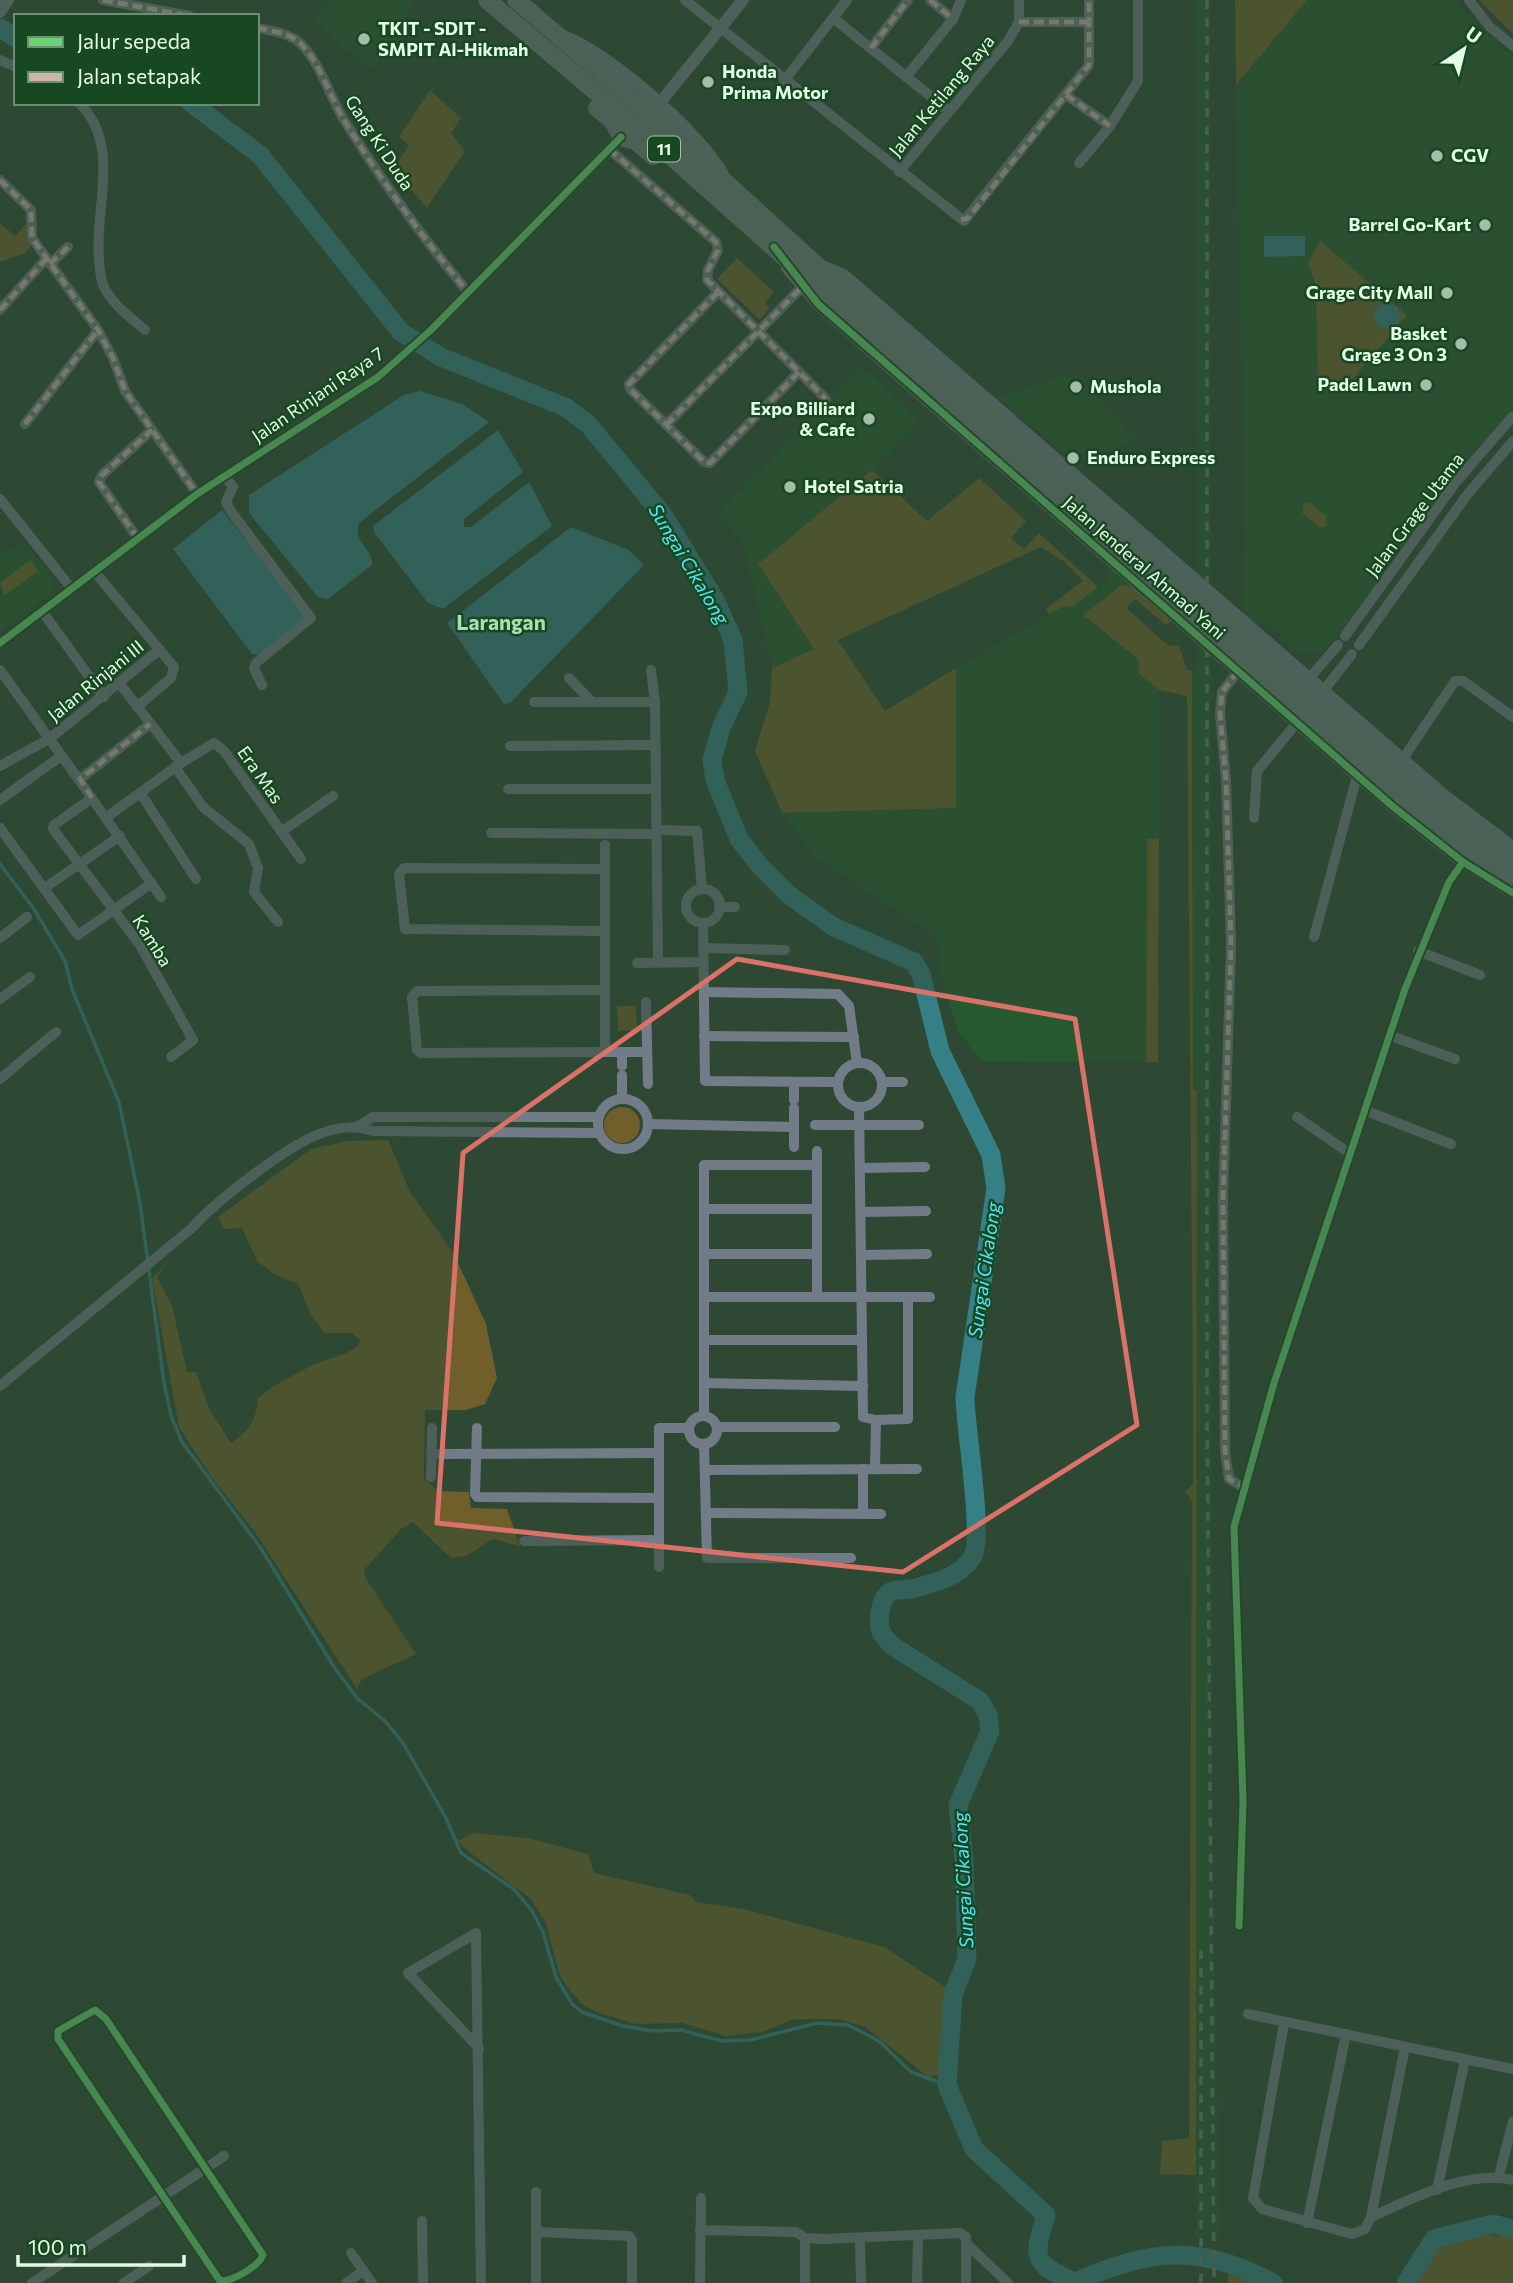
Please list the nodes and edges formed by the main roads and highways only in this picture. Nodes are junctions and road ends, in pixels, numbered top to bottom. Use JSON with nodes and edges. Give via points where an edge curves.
{"nodes":[{"id":1,"x":487,"y":0,"type":"edge"},
{"id":2,"x":516,"y":0,"type":"edge"},
{"id":3,"x":551,"y":54,"type":"junction"},
{"id":4,"x":701,"y":181,"type":"junction"},
{"id":5,"x":840,"y":297,"type":"junction"},
{"id":6,"x":1513,"y":859,"type":"edge"},
{"id":7,"x":1513,"y":876,"type":"edge"}],
"edges":[{"from":1,"to":3,"type":"highway","name":"Jalan Jenderal Ahmad Yani","number":"11"},
{"from":2,"to":5,"type":"highway","name":"Jalan Jenderal Ahmad Yani","number":"11","via":[[729,185],[812,262]]},
{"from":3,"to":4,"type":"highway","name":"Jalan Jenderal Ahmad Yani","number":"11"},
{"from":3,"to":4,"type":"highway","via":[[560,76],[613,121],[615,143],[636,141],[682,179]]},
{"from":4,"to":5,"type":"highway","name":"Jalan Jenderal Ahmad Yani","number":"11","via":[[774,247]]},
{"from":5,"to":6,"type":"highway","name":"Jalan Jenderal Ahmad Yani","number":"11","bridge":true,"via":[[1419,793]]},
{"from":5,"to":7,"type":"highway","name":"Jalan Jenderal Ahmad Yani","number":"11","bridge":true,"via":[[1409,803]]}]}
